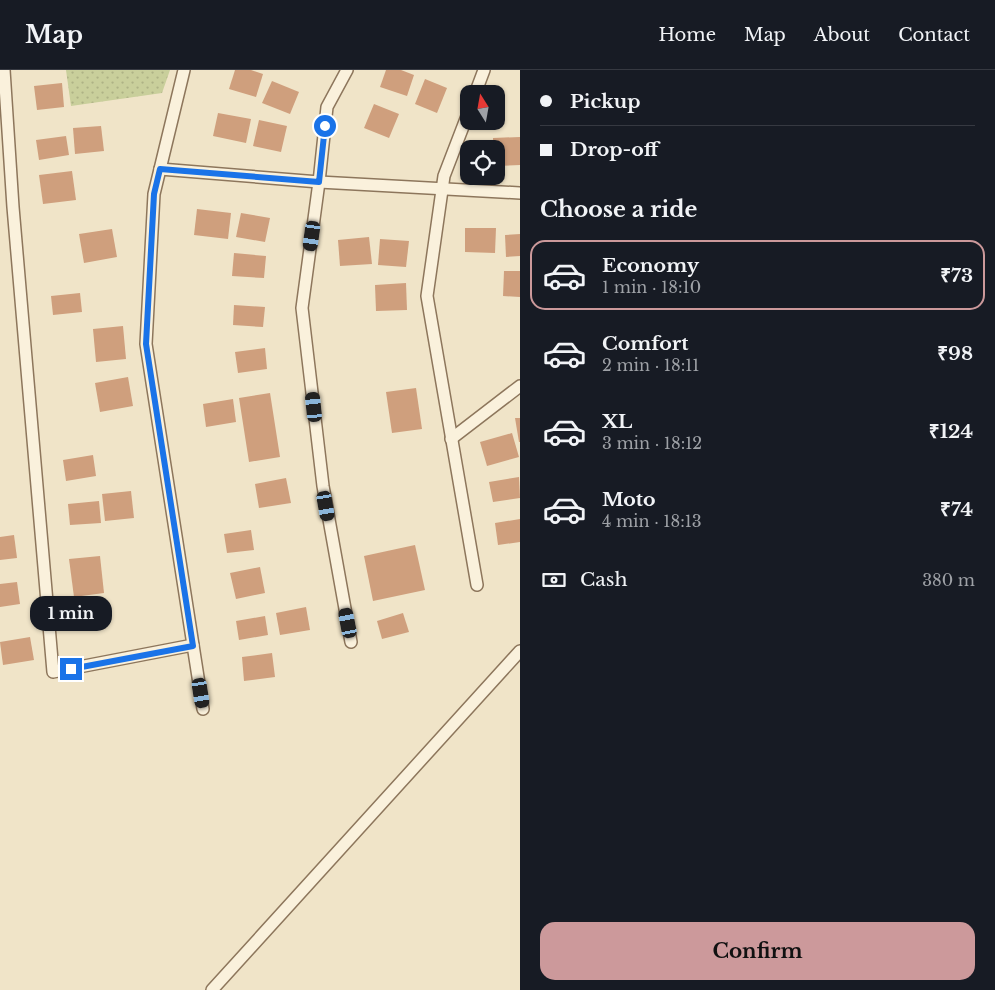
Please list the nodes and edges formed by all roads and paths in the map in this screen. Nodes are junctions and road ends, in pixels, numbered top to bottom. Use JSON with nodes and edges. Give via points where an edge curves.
{"nodes":[{"id":1,"x":4,"y":70,"type":"edge"},
{"id":2,"x":184,"y":70,"type":"edge"},
{"id":3,"x":347,"y":70,"type":"edge"},
{"id":4,"x":484,"y":70,"type":"edge"},
{"id":5,"x":478,"y":85,"type":"edge"},
{"id":6,"x":462,"y":130,"type":"edge"},
{"id":7,"x":160,"y":169,"type":"junction"},
{"id":8,"x":319,"y":182,"type":"junction"},
{"id":9,"x":442,"y":188,"type":"junction"},
{"id":10,"x":520,"y":194,"type":"edge"},
{"id":11,"x":520,"y":386,"type":"edge"},
{"id":12,"x":451,"y":439,"type":"junction"},
{"id":13,"x":476,"y":584,"type":"dead end"},
{"id":14,"x":351,"y":642,"type":"dead end"},
{"id":15,"x":193,"y":646,"type":"junction"},
{"id":16,"x":520,"y":651,"type":"edge"},
{"id":17,"x":203,"y":709,"type":"dead end"},
{"id":18,"x":212,"y":990,"type":"edge"}],
"edges":[{"from":1,"to":15,"type":"street","via":[[53,672]]},
{"from":2,"to":7,"type":"street"},
{"from":3,"to":8,"type":"street","via":[[327,107]]},
{"from":4,"to":5,"type":"street"},
{"from":6,"to":9,"type":"street"},
{"from":7,"to":8,"type":"street"},
{"from":7,"to":15,"type":"street","via":[[154,194],[146,344]]},
{"from":8,"to":9,"type":"street"},
{"from":8,"to":14,"type":"street","via":[[302,308],[323,486]]},
{"from":9,"to":10,"type":"street"},
{"from":9,"to":12,"type":"street","via":[[427,296]]},
{"from":11,"to":12,"type":"street"},
{"from":12,"to":13,"type":"street"},
{"from":15,"to":17,"type":"street"},
{"from":16,"to":18,"type":"street"}]}
